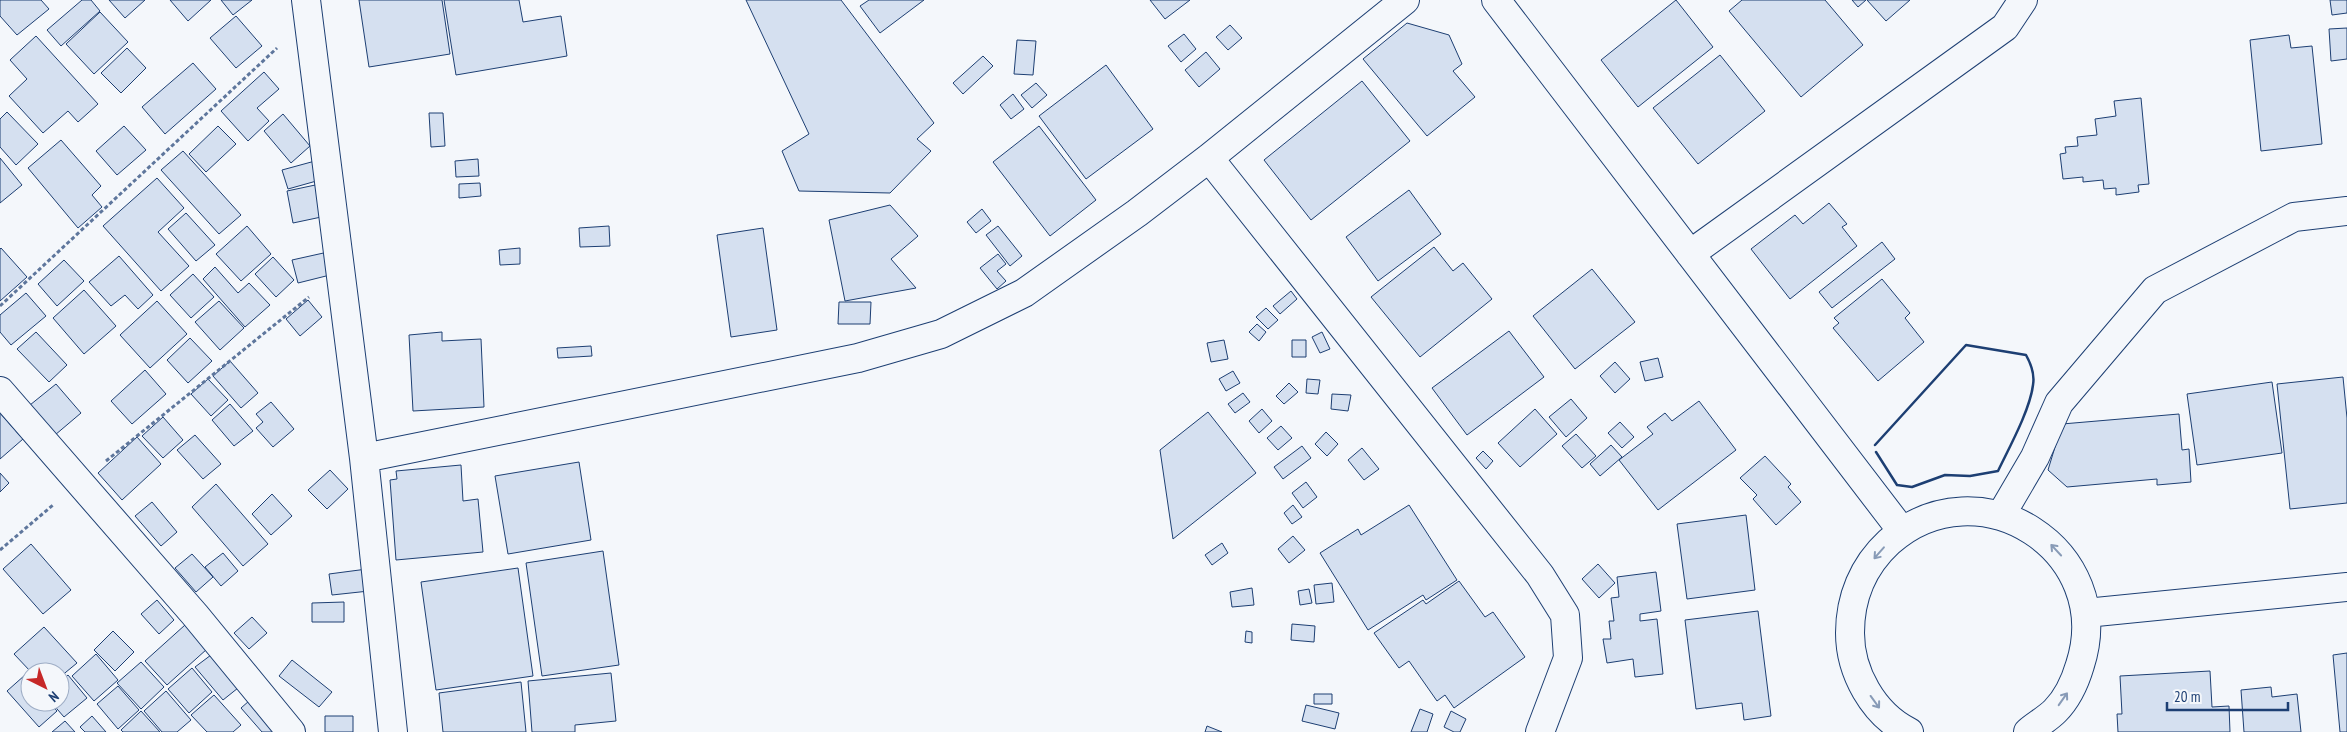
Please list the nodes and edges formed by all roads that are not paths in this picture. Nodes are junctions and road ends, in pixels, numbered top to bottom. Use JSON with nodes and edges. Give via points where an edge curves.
{"nodes":[{"id":1,"x":1406,"y":0,"type":"edge"},
{"id":2,"x":1496,"y":0,"type":"edge"},
{"id":3,"x":2023,"y":0,"type":"edge"},
{"id":4,"x":307,"y":9,"type":"edge"},
{"id":5,"x":1209,"y":158,"type":"junction"},
{"id":6,"x":2347,"y":211,"type":"edge"},
{"id":7,"x":1690,"y":254,"type":"junction"},
{"id":8,"x":0,"y":391,"type":"edge"},
{"id":9,"x":364,"y":458,"type":"junction"},
{"id":10,"x":2001,"y":515,"type":"junction"},
{"id":11,"x":1902,"y":531,"type":"junction"},
{"id":12,"x":2347,"y":587,"type":"edge"},
{"id":13,"x":2086,"y":613,"type":"junction"},
{"id":14,"x":1903,"y":731,"type":"edge"},
{"id":15,"x":291,"y":732,"type":"edge"},
{"id":16,"x":394,"y":732,"type":"edge"},
{"id":17,"x":1540,"y":732,"type":"edge"},
{"id":18,"x":2028,"y":732,"type":"edge"}],
"edges":[{"from":1,"to":5,"type":"street"},
{"from":2,"to":7,"type":"street"},
{"from":3,"to":7,"type":"street","via":[[2006,27]]},
{"from":4,"to":9,"type":"street"},
{"from":5,"to":9,"type":"street","via":[[1024,293],[941,334],[858,358]]},
{"from":5,"to":17,"type":"street","via":[[1540,575],[1565,615],[1568,658]]},
{"from":6,"to":10,"type":"street","via":[[2294,216],[2155,290],[2058,404],[2035,457]]},
{"from":7,"to":11,"type":"street"},
{"from":8,"to":15,"type":"street","via":[[195,614]]},
{"from":9,"to":16,"type":"street"},
{"from":10,"to":11,"type":"street","via":[[1967,510],[1932,516]]},
{"from":13,"to":10,"type":"street","one_way":true,"via":[[2077,580],[2058,551],[2032,529]]},
{"from":11,"to":14,"type":"street","one_way":true,"via":[[1877,553],[1860,582],[1850,613],[1850,646],[1859,678],[1876,706]]},
{"from":12,"to":13,"type":"street"},
{"from":18,"to":13,"type":"street","one_way":true,"via":[[2055,711],[2075,682],[2086,648]]}]}
